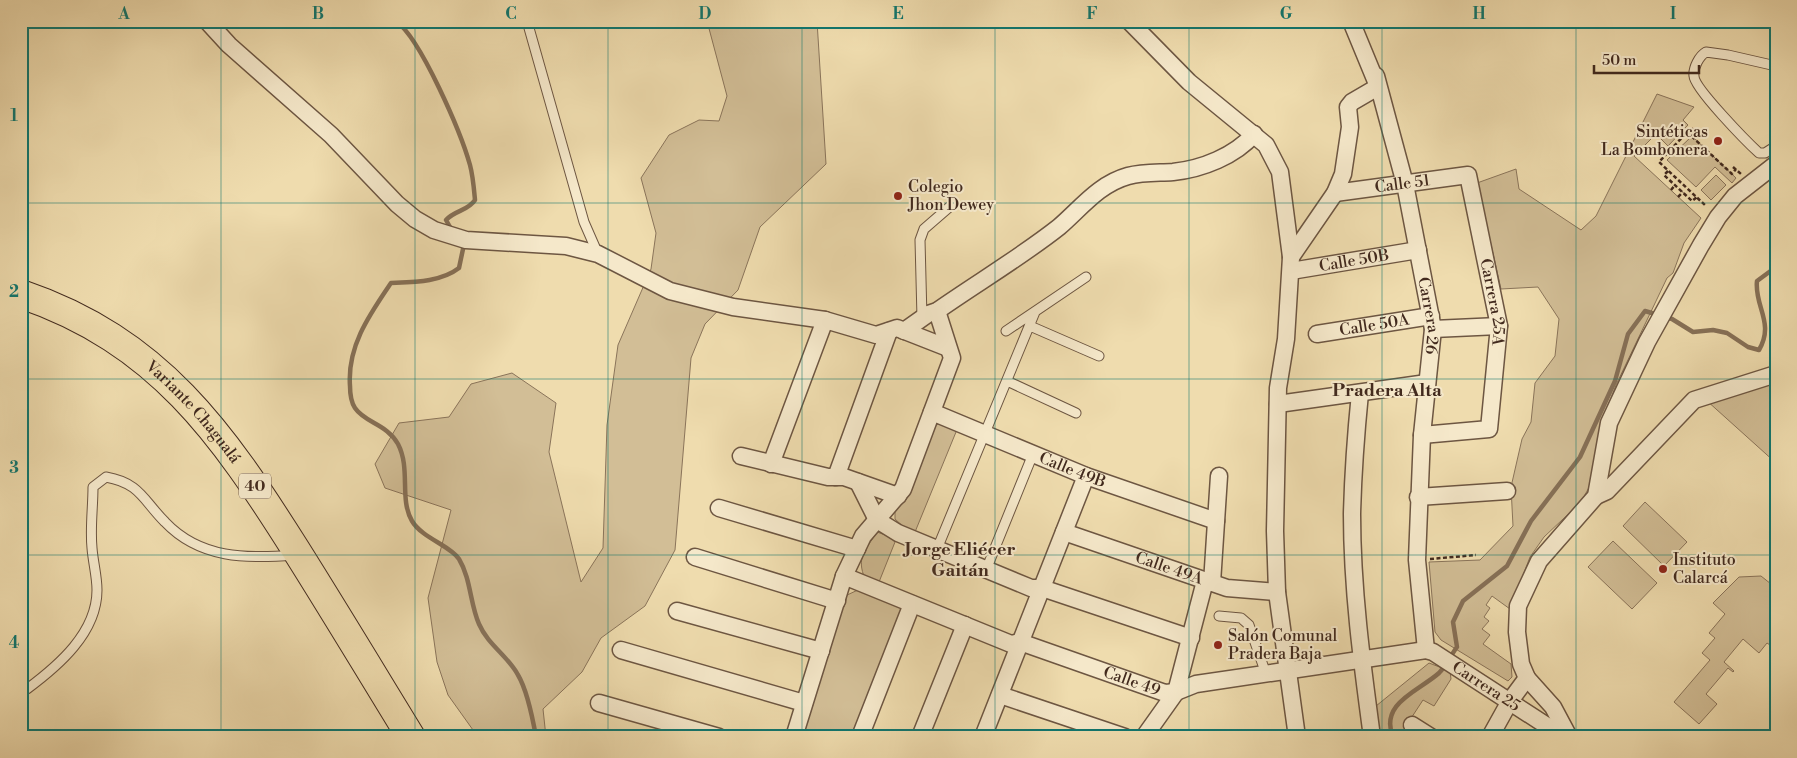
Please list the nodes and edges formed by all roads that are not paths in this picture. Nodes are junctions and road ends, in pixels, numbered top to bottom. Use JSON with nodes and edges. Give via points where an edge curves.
{"nodes":[{"id":1,"x":207,"y":21,"type":"edge"},
{"id":2,"x":527,"y":21,"type":"edge"},
{"id":3,"x":1129,"y":21,"type":"edge"},
{"id":4,"x":1351,"y":21,"type":"edge"},
{"id":5,"x":1776,"y":66,"type":"edge"},
{"id":6,"x":1376,"y":76,"type":"junction"},
{"id":7,"x":1254,"y":134,"type":"junction"},
{"id":8,"x":1776,"y":146,"type":"edge"},
{"id":9,"x":1776,"y":164,"type":"edge"},
{"id":10,"x":1468,"y":175,"type":"joint"},
{"id":11,"x":1405,"y":184,"type":"junction"},
{"id":12,"x":1335,"y":192,"type":"junction"},
{"id":13,"x":954,"y":203,"type":"dead end"},
{"id":14,"x":1418,"y":250,"type":"junction"},
{"id":15,"x":598,"y":254,"type":"junction"},
{"id":16,"x":1291,"y":264,"type":"junction"},
{"id":17,"x":1086,"y":277,"type":"dead end"},
{"id":18,"x":21,"y":294,"type":"edge"},
{"id":19,"x":938,"y":312,"type":"junction"},
{"id":20,"x":1035,"y":312,"type":"junction"},
{"id":21,"x":922,"y":318,"type":"junction"},
{"id":22,"x":825,"y":320,"type":"junction"},
{"id":23,"x":1432,"y":323,"type":"junction"},
{"id":24,"x":1030,"y":326,"type":"junction"},
{"id":25,"x":1499,"y":326,"type":"junction"},
{"id":26,"x":896,"y":331,"type":"junction"},
{"id":27,"x":1006,"y":331,"type":"dead end"},
{"id":28,"x":1317,"y":334,"type":"dead end"},
{"id":29,"x":948,"y":348,"type":"junction"},
{"id":30,"x":1099,"y":356,"type":"dead end"},
{"id":31,"x":1776,"y":374,"type":"edge"},
{"id":32,"x":1007,"y":381,"type":"junction"},
{"id":33,"x":1427,"y":383,"type":"junction"},
{"id":34,"x":1360,"y":392,"type":"junction"},
{"id":35,"x":1278,"y":404,"type":"junction"},
{"id":36,"x":932,"y":412,"type":"junction"},
{"id":37,"x":1076,"y":413,"type":"dead end"},
{"id":38,"x":985,"y":434,"type":"junction"},
{"id":39,"x":1422,"y":435,"type":"junction"},
{"id":40,"x":1033,"y":454,"type":"junction"},
{"id":41,"x":741,"y":456,"type":"dead end"},
{"id":42,"x":771,"y":464,"type":"junction"},
{"id":43,"x":1086,"y":476,"type":"junction"},
{"id":44,"x":1219,"y":476,"type":"dead end"},
{"id":45,"x":836,"y":477,"type":"junction"},
{"id":46,"x":858,"y":482,"type":"junction"},
{"id":47,"x":1507,"y":491,"type":"dead end"},
{"id":48,"x":898,"y":496,"type":"junction"},
{"id":49,"x":1596,"y":496,"type":"junction"},
{"id":50,"x":1418,"y":497,"type":"junction"},
{"id":51,"x":719,"y":508,"type":"dead end"},
{"id":52,"x":878,"y":520,"type":"junction"},
{"id":53,"x":1216,"y":521,"type":"junction"},
{"id":54,"x":1064,"y":532,"type":"junction"},
{"id":55,"x":857,"y":549,"type":"junction"},
{"id":56,"x":937,"y":549,"type":"junction"},
{"id":57,"x":299,"y":554,"type":"junction"},
{"id":58,"x":695,"y":557,"type":"dead end"},
{"id":59,"x":986,"y":570,"type":"junction"},
{"id":60,"x":844,"y":576,"type":"junction"},
{"id":61,"x":1209,"y":582,"type":"junction"},
{"id":62,"x":1042,"y":588,"type":"junction"},
{"id":63,"x":1277,"y":592,"type":"junction"},
{"id":64,"x":837,"y":601,"type":"junction"},
{"id":65,"x":912,"y":604,"type":"junction"},
{"id":66,"x":677,"y":611,"type":"dead end"},
{"id":67,"x":1219,"y":616,"type":"dead end"},
{"id":68,"x":965,"y":625,"type":"junction"},
{"id":69,"x":1191,"y":638,"type":"junction"},
{"id":70,"x":1020,"y":642,"type":"junction"},
{"id":71,"x":621,"y":650,"type":"dead end"},
{"id":72,"x":821,"y":651,"type":"junction"},
{"id":73,"x":1433,"y":652,"type":"junction"},
{"id":74,"x":1361,"y":661,"type":"junction"},
{"id":75,"x":1289,"y":671,"type":"junction"},
{"id":76,"x":1266,"y":674,"type":"junction"},
{"id":77,"x":1527,"y":678,"type":"junction"},
{"id":78,"x":21,"y":689,"type":"edge"},
{"id":79,"x":1176,"y":692,"type":"junction"},
{"id":80,"x":1000,"y":695,"type":"junction"},
{"id":81,"x":1510,"y":701,"type":"junction"},
{"id":82,"x":599,"y":703,"type":"dead end"},
{"id":83,"x":804,"y":703,"type":"junction"},
{"id":84,"x":1412,"y":725,"type":"dead end"},
{"id":85,"x":411,"y":737,"type":"edge"},
{"id":86,"x":719,"y":737,"type":"edge"},
{"id":87,"x":794,"y":737,"type":"edge"},
{"id":88,"x":860,"y":737,"type":"edge"},
{"id":89,"x":920,"y":737,"type":"edge"},
{"id":90,"x":983,"y":737,"type":"edge"},
{"id":91,"x":1125,"y":737,"type":"edge"},
{"id":92,"x":1144,"y":737,"type":"edge"},
{"id":93,"x":1297,"y":737,"type":"edge"},
{"id":94,"x":1372,"y":737,"type":"edge"},
{"id":95,"x":1431,"y":737,"type":"edge"},
{"id":96,"x":1490,"y":737,"type":"edge"},
{"id":97,"x":1564,"y":737,"type":"edge"},
{"id":98,"x":1569,"y":737,"type":"edge"}],
"edges":[{"from":1,"to":15,"type":"street","via":[[229,45],[331,135],[415,219],[434,230],[466,240],[566,246]]},
{"from":2,"to":15,"type":"lane","via":[[584,222]]},
{"from":3,"to":7,"type":"street","via":[[1188,82]]},
{"from":4,"to":6,"type":"street","name":"Carrera 26"},
{"from":5,"to":8,"type":"lane","via":[[1706,52],[1697,63],[1694,76],[1700,89],[1759,153],[1764,154]]},
{"from":6,"to":11,"type":"street","name":"Carrera 26"},
{"from":6,"to":12,"type":"street","via":[[1376,88],[1348,107],[1348,148],[1343,174]]},
{"from":7,"to":16,"type":"street","via":[[1266,145],[1280,172]]},
{"from":7,"to":19,"type":"street","via":[[1232,152],[1206,164],[1112,182],[1084,202],[1059,227]]},
{"from":9,"to":49,"type":"street","via":[[1735,196],[1718,217],[1647,342],[1609,423]]},
{"from":10,"to":11,"type":"street","name":"Calle 51"},
{"from":10,"to":25,"type":"street","name":"Carrera 25A"},
{"from":11,"to":12,"type":"street","name":"Calle 51"},
{"from":11,"to":14,"type":"street","name":"Carrera 26"},
{"from":12,"to":16,"type":"street"},
{"from":13,"to":21,"type":"lane","via":[[924,229],[920,240]]},
{"from":14,"to":16,"type":"street","name":"Calle 50B"},
{"from":14,"to":23,"type":"street","name":"Carrera 26"},
{"from":15,"to":22,"type":"street","via":[[670,291],[733,307]]},
{"from":16,"to":35,"type":"street"},
{"from":17,"to":20,"type":"lane"},
{"from":18,"to":57,"type":"highway","name":"Variante Chagualá","number":"40","via":[[60,309],[100,330],[178,389],[232,452]]},
{"from":19,"to":21,"type":"street"},
{"from":19,"to":29,"type":"street"},
{"from":20,"to":24,"type":"lane"},
{"from":20,"to":27,"type":"lane"},
{"from":21,"to":26,"type":"street"},
{"from":22,"to":26,"type":"street","via":[[876,335]]},
{"from":22,"to":42,"type":"street"},
{"from":23,"to":25,"type":"street","name":"Calle 50A"},
{"from":23,"to":28,"type":"street","name":"Calle 50A"},
{"from":23,"to":33,"type":"street","name":"Carrera 26"},
{"from":24,"to":30,"type":"lane"},
{"from":24,"to":32,"type":"lane"},
{"from":25,"to":39,"type":"street","name":"Carrera 25A","via":[[1489,429]]},
{"from":26,"to":29,"type":"street"},
{"from":26,"to":45,"type":"street"},
{"from":29,"to":36,"type":"street","via":[[952,358]]},
{"from":31,"to":49,"type":"street","via":[[1694,400],[1607,491]]},
{"from":32,"to":37,"type":"lane"},
{"from":32,"to":38,"type":"lane"},
{"from":33,"to":34,"type":"street"},
{"from":33,"to":39,"type":"street","name":"Carrera 26"},
{"from":34,"to":35,"type":"street"},
{"from":34,"to":74,"type":"street","via":[[1352,514]]},
{"from":35,"to":63,"type":"street"},
{"from":36,"to":38,"type":"street","name":"Calle 49B"},
{"from":36,"to":48,"type":"street"},
{"from":38,"to":40,"type":"street","name":"Calle 49B"},
{"from":38,"to":56,"type":"lane"},
{"from":39,"to":50,"type":"street","name":"Carrera 26"},
{"from":40,"to":43,"type":"street","name":"Calle 49B"},
{"from":40,"to":59,"type":"lane"},
{"from":41,"to":42,"type":"street"},
{"from":42,"to":45,"type":"street"},
{"from":43,"to":53,"type":"street","name":"Calle 49B"},
{"from":43,"to":54,"type":"street"},
{"from":44,"to":53,"type":"street"},
{"from":45,"to":46,"type":"street"},
{"from":46,"to":48,"type":"street"},
{"from":46,"to":52,"type":"street"},
{"from":47,"to":50,"type":"street"},
{"from":48,"to":52,"type":"street"},
{"from":49,"to":77,"type":"street","via":[[1551,545],[1528,582],[1518,606],[1521,664]]},
{"from":50,"to":73,"type":"street","name":"Carrera 26","via":[[1417,560]]},
{"from":51,"to":55,"type":"street"},
{"from":52,"to":55,"type":"street","via":[[863,536]]},
{"from":52,"to":56,"type":"street","via":[[898,533]]},
{"from":53,"to":61,"type":"street"},
{"from":54,"to":61,"type":"street","name":"Calle 49A"},
{"from":54,"to":62,"type":"street"},
{"from":55,"to":60,"type":"street"},
{"from":56,"to":59,"type":"street"},
{"from":57,"to":78,"type":"lane","via":[[259,558],[207,551],[187,541],[166,524],[132,484],[106,477],[93,487],[92,546],[97,590],[94,612],[84,634],[53,670],[27,690]]},
{"from":57,"to":85,"type":"highway","name":"Variante Chagualá","number":"40"},
{"from":58,"to":64,"type":"street"},
{"from":59,"to":62,"type":"street","via":[[1031,588]]},
{"from":60,"to":64,"type":"street"},
{"from":60,"to":65,"type":"street","name":"Calle 49"},
{"from":61,"to":63,"type":"street","name":"Calle 49A","via":[[1227,588]]},
{"from":61,"to":69,"type":"street"},
{"from":62,"to":69,"type":"street"},
{"from":62,"to":70,"type":"street"},
{"from":63,"to":75,"type":"street"},
{"from":64,"to":72,"type":"street"},
{"from":65,"to":68,"type":"street","name":"Calle 49"},
{"from":65,"to":88,"type":"street"},
{"from":66,"to":72,"type":"street"},
{"from":67,"to":76,"type":"lane","via":[[1241,618],[1249,625]]},
{"from":68,"to":70,"type":"street","name":"Calle 49","via":[[1011,644]]},
{"from":68,"to":89,"type":"street"},
{"from":69,"to":79,"type":"street"},
{"from":70,"to":79,"type":"street","name":"Calle 49","via":[[1165,693]]},
{"from":70,"to":80,"type":"street"},
{"from":71,"to":83,"type":"street"},
{"from":72,"to":83,"type":"street"},
{"from":73,"to":74,"type":"street","name":"Calle 49"},
{"from":73,"to":81,"type":"street","name":"Carrera 25"},
{"from":74,"to":75,"type":"street","name":"Calle 49"},
{"from":74,"to":94,"type":"street"},
{"from":75,"to":76,"type":"street","name":"Calle 49"},
{"from":75,"to":93,"type":"street"},
{"from":76,"to":79,"type":"street","name":"Calle 49","via":[[1196,684]]},
{"from":77,"to":81,"type":"street"},
{"from":77,"to":98,"type":"street","via":[[1553,707]]},
{"from":79,"to":92,"type":"street"},
{"from":80,"to":90,"type":"street"},
{"from":80,"to":91,"type":"street"},
{"from":81,"to":96,"type":"street"},
{"from":81,"to":97,"type":"street","name":"Carrera 25"},
{"from":82,"to":86,"type":"street"},
{"from":83,"to":87,"type":"street"},
{"from":84,"to":95,"type":"street"}]}
